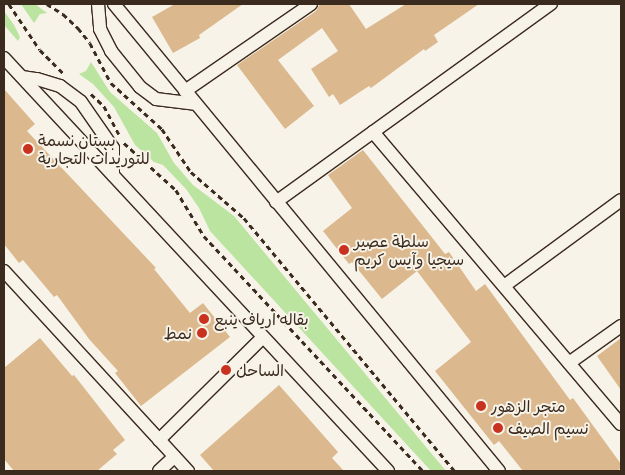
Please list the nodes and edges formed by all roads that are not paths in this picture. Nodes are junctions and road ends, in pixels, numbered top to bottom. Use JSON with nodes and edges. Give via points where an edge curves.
{"nodes":[{"id":1,"x":98,"y":4,"type":"edge"},
{"id":2,"x":114,"y":4,"type":"edge"},
{"id":3,"x":311,"y":4,"type":"edge"},
{"id":4,"x":551,"y":4,"type":"edge"},
{"id":5,"x":4,"y":58,"type":"edge"},
{"id":6,"x":22,"y":77,"type":"junction"},
{"id":7,"x":185,"y":91,"type":"junction"},
{"id":8,"x":195,"y":104,"type":"junction"},
{"id":9,"x":373,"y":132,"type":"junction"},
{"id":10,"x":114,"y":175,"type":"junction"},
{"id":11,"x":621,"y":200,"type":"edge"},
{"id":12,"x":276,"y":202,"type":"junction"},
{"id":13,"x":4,"y":271,"type":"edge"},
{"id":14,"x":504,"y":286,"type":"junction"},
{"id":15,"x":621,"y":326,"type":"edge"},
{"id":16,"x":263,"y":337,"type":"junction"},
{"id":17,"x":569,"y":362,"type":"junction"},
{"id":18,"x":621,"y":424,"type":"edge"},
{"id":19,"x":159,"y":440,"type":"junction"},
{"id":20,"x":174,"y":457,"type":"junction"},
{"id":21,"x":159,"y":471,"type":"edge"},
{"id":22,"x":188,"y":471,"type":"edge"},
{"id":23,"x":388,"y":471,"type":"edge"},
{"id":24,"x":499,"y":471,"type":"edge"}],
"edges":[{"from":1,"to":8,"type":"street","via":[[100,29],[111,51],[140,87],[156,99]]},
{"from":2,"to":7,"type":"street"},
{"from":3,"to":7,"type":"street"},
{"from":4,"to":9,"type":"street"},
{"from":5,"to":6,"type":"street"},
{"from":6,"to":10,"type":"street"},
{"from":6,"to":10,"type":"street","via":[[60,86],[80,102],[113,148]]},
{"from":7,"to":8,"type":"street"},
{"from":8,"to":12,"type":"street"},
{"from":9,"to":12,"type":"street"},
{"from":9,"to":14,"type":"street"},
{"from":10,"to":16,"type":"street"},
{"from":11,"to":14,"type":"street"},
{"from":12,"to":24,"type":"street"},
{"from":13,"to":19,"type":"street"},
{"from":14,"to":17,"type":"street"},
{"from":15,"to":17,"type":"street"},
{"from":16,"to":19,"type":"street"},
{"from":16,"to":23,"type":"street"},
{"from":17,"to":18,"type":"street"},
{"from":19,"to":20,"type":"street"},
{"from":20,"to":21,"type":"street"},
{"from":20,"to":22,"type":"street"}]}
